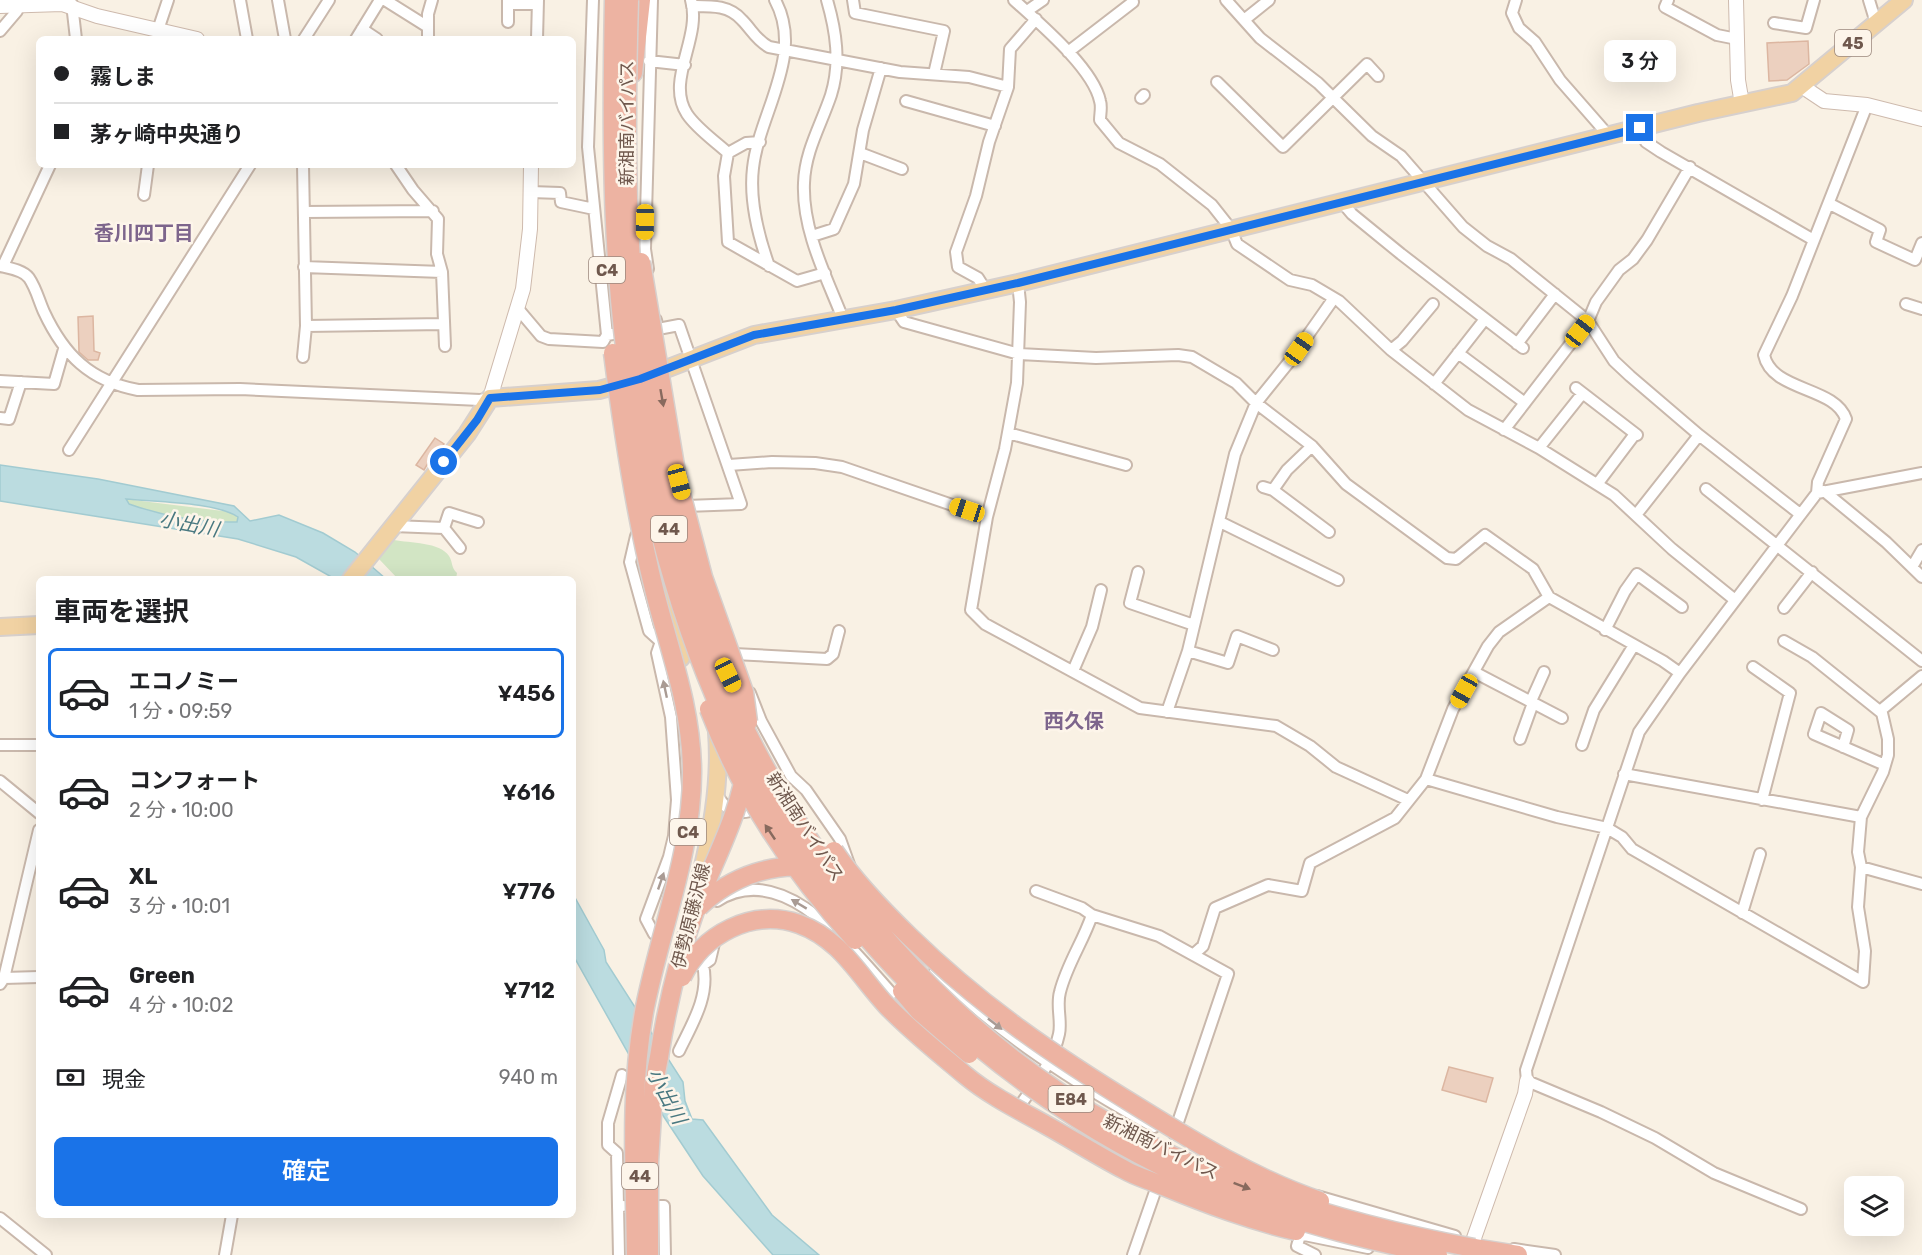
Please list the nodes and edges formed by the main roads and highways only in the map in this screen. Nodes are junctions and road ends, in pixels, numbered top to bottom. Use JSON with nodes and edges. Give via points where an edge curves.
{"nodes":[{"id":1,"x":605,"y":0,"type":"edge"},
{"id":2,"x":616,"y":0,"type":"edge"},
{"id":3,"x":627,"y":0,"type":"edge"},
{"id":4,"x":642,"y":0,"type":"edge"},
{"id":5,"x":1904,"y":0,"type":"edge"},
{"id":6,"x":613,"y":51,"type":"junction"},
{"id":7,"x":621,"y":132,"type":"junction"},
{"id":8,"x":636,"y":380,"type":"junction"},
{"id":9,"x":649,"y":512,"type":"joint"},
{"id":10,"x":353,"y":576,"type":"edge"},
{"id":11,"x":689,"y":596,"type":"junction"},
{"id":12,"x":36,"y":625,"type":"edge"},
{"id":13,"x":676,"y":625,"type":"junction"},
{"id":14,"x":0,"y":627,"type":"edge"},
{"id":15,"x":771,"y":790,"type":"junction"},
{"id":16,"x":667,"y":1052,"type":"junction"},
{"id":17,"x":1169,"y":1130,"type":"junction"},
{"id":18,"x":635,"y":1178,"type":"junction"},
{"id":19,"x":1154,"y":1183,"type":"junction"},
{"id":20,"x":1472,"y":1248,"type":"edge"},
{"id":21,"x":638,"y":1255,"type":"edge"},
{"id":22,"x":649,"y":1255,"type":"edge"},
{"id":23,"x":654,"y":1255,"type":"edge"},
{"id":24,"x":1426,"y":1255,"type":"edge"},
{"id":25,"x":1438,"y":1255,"type":"edge"},
{"id":26,"x":1518,"y":1255,"type":"edge"}],
"edges":[{"from":1,"to":7,"type":"highway"},
{"from":2,"to":6,"type":"highway","name":"新湘南バイパス","number":"C4","bridge":true},
{"from":2,"to":7,"type":"main road","name":"伊勢原藤沢線","number":"44"},
{"from":3,"to":7,"type":"highway","name":"新湘南バイパス","number":"C4","bridge":true},
{"from":4,"to":7,"type":"highway"},
{"from":5,"to":8,"type":"main road","number":"45","via":[[1803,87],[1780,98],[1640,128],[1018,283],[754,335]]},
{"from":6,"to":15,"type":"highway","name":"新湘南バイパス","number":"C4","bridge":true,"via":[[615,243],[629,377],[648,483],[694,646],[735,740]]},
{"from":6,"to":18,"type":"highway","number":"C4","bridge":true,"via":[[606,197],[613,351],[640,530],[684,695],[692,766],[686,845],[654,966],[639,1053],[632,1139]]},
{"from":7,"to":8,"type":"main road","name":"伊勢原藤沢線","number":"44"},
{"from":7,"to":8,"type":"main road","name":"伊勢原藤沢線","number":"44","via":[[618,243],[626,333]]},
{"from":7,"to":15,"type":"highway","name":"新湘南バイパス","number":"C4","bridge":true,"via":[[635,320],[661,480],[684,568],[716,662]]},
{"from":7,"to":16,"type":"highway","number":"C4","one_way":true,"bridge":true,"via":[[677,478],[703,577],[744,692],[748,729],[746,767],[737,805],[688,933],[667,1008]]},
{"from":8,"to":9,"type":"main road","name":"伊勢原藤沢線","number":"44","via":[[638,444]]},
{"from":8,"to":10,"type":"main road","number":"45","via":[[573,394],[490,398],[467,434]]},
{"from":8,"to":11,"type":"main road","name":"伊勢原藤沢線","number":"44"},
{"from":9,"to":13,"type":"highway"},
{"from":11,"to":16,"type":"main road","name":"伊勢原藤沢線","number":"44","via":[[706,656],[719,759],[717,794],[686,936]]},
{"from":11,"to":17,"type":"highway","bridge":true,"via":[[759,737],[796,797],[841,862],[885,913],[972,994],[1013,1026]]},
{"from":12,"to":14,"type":"main road"},
{"from":19,"to":13,"type":"highway","one_way":true,"bridge":true,"via":[[1081,1137],[950,1039],[919,1011],[830,912],[788,859],[750,801],[721,742]]},
{"from":13,"to":21,"type":"main road","name":"伊勢原藤沢線","number":"44","via":[[697,764],[694,818],[649,1012],[639,1097]]},
{"from":15,"to":20,"type":"highway","name":"新湘南バイパス","number":"E84","one_way":true,"bridge":true,"via":[[850,894],[944,999],[1065,1095],[1139,1139],[1261,1193],[1340,1218]]},
{"from":15,"to":25,"type":"highway","name":"新湘南バイパス","number":"E84","bridge":true,"via":[[819,876],[852,918],[952,1024],[1042,1095],[1118,1143],[1241,1201],[1316,1226]]},
{"from":16,"to":19,"type":"highway","number":"C4","bridge":true,"via":[[680,982],[705,945],[726,930],[748,922],[788,921],[831,942],[887,1006],[968,1078],[1127,1172]]},
{"from":16,"to":22,"type":"highway","number":"C4","bridge":true,"via":[[650,1138]]},
{"from":16,"to":23,"type":"main road","number":"44","via":[[656,1127]]},
{"from":17,"to":18,"type":"highway","number":"C4","bridge":true,"via":[[1130,1090],[981,990],[900,910],[870,888],[824,869],[783,867],[751,874],[722,889],[698,908],[673,945],[661,976],[648,1037]]},
{"from":17,"to":20,"type":"highway","bridge":true,"via":[[1314,1199]]},
{"from":18,"to":21,"type":"highway","number":"C4","bridge":true},
{"from":19,"to":24,"type":"highway","bridge":true,"via":[[1257,1222]]},
{"from":20,"to":26,"type":"highway","name":"新湘南バイパス","number":"E84"}]}
